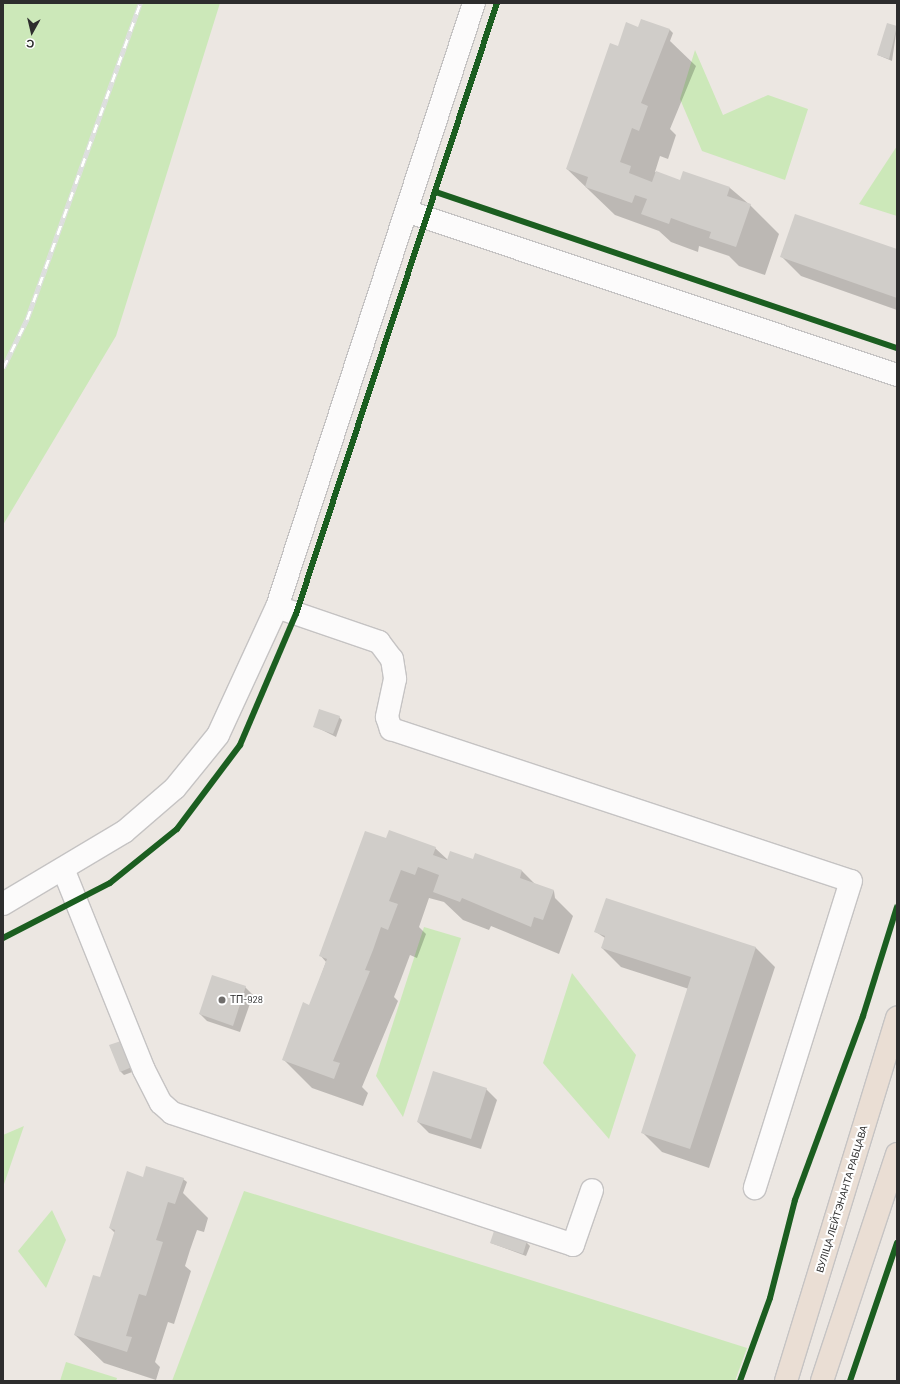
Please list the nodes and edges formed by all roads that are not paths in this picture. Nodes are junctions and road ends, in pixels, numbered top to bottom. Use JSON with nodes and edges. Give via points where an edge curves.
{"nodes":[{"id":1,"x":474,"y":3,"type":"edge"},
{"id":2,"x":406,"y":211,"type":"junction"},
{"id":3,"x":897,"y":375,"type":"edge"},
{"id":4,"x":277,"y":607,"type":"junction"},
{"id":5,"x":64,"y":871,"type":"junction"},
{"id":6,"x":3,"y":904,"type":"edge"},
{"id":7,"x":897,"y":1018,"type":"edge"},
{"id":8,"x":897,"y":1154,"type":"edge"},
{"id":9,"x":755,"y":1188,"type":"dead end"},
{"id":10,"x":592,"y":1190,"type":"dead end"},
{"id":11,"x":786,"y":1381,"type":"edge"},
{"id":12,"x":822,"y":1381,"type":"edge"}],
"edges":[{"from":1,"to":2,"type":"street"},
{"from":2,"to":3,"type":"street"},
{"from":2,"to":4,"type":"street"},
{"from":4,"to":5,"type":"street","via":[[218,734],[158,803],[124,832]]},
{"from":4,"to":9,"type":"street","via":[[379,642],[392,659],[395,679],[387,717],[391,729],[851,881]]},
{"from":5,"to":6,"type":"street"},
{"from":5,"to":10,"type":"street","via":[[144,1070],[161,1103],[172,1113],[573,1245]]},
{"from":7,"to":11,"type":"highway","name":"ВУЛІЦА ЛЕЙТЭНАНТА РАБЦАВА"},
{"from":8,"to":12,"type":"highway"}]}
